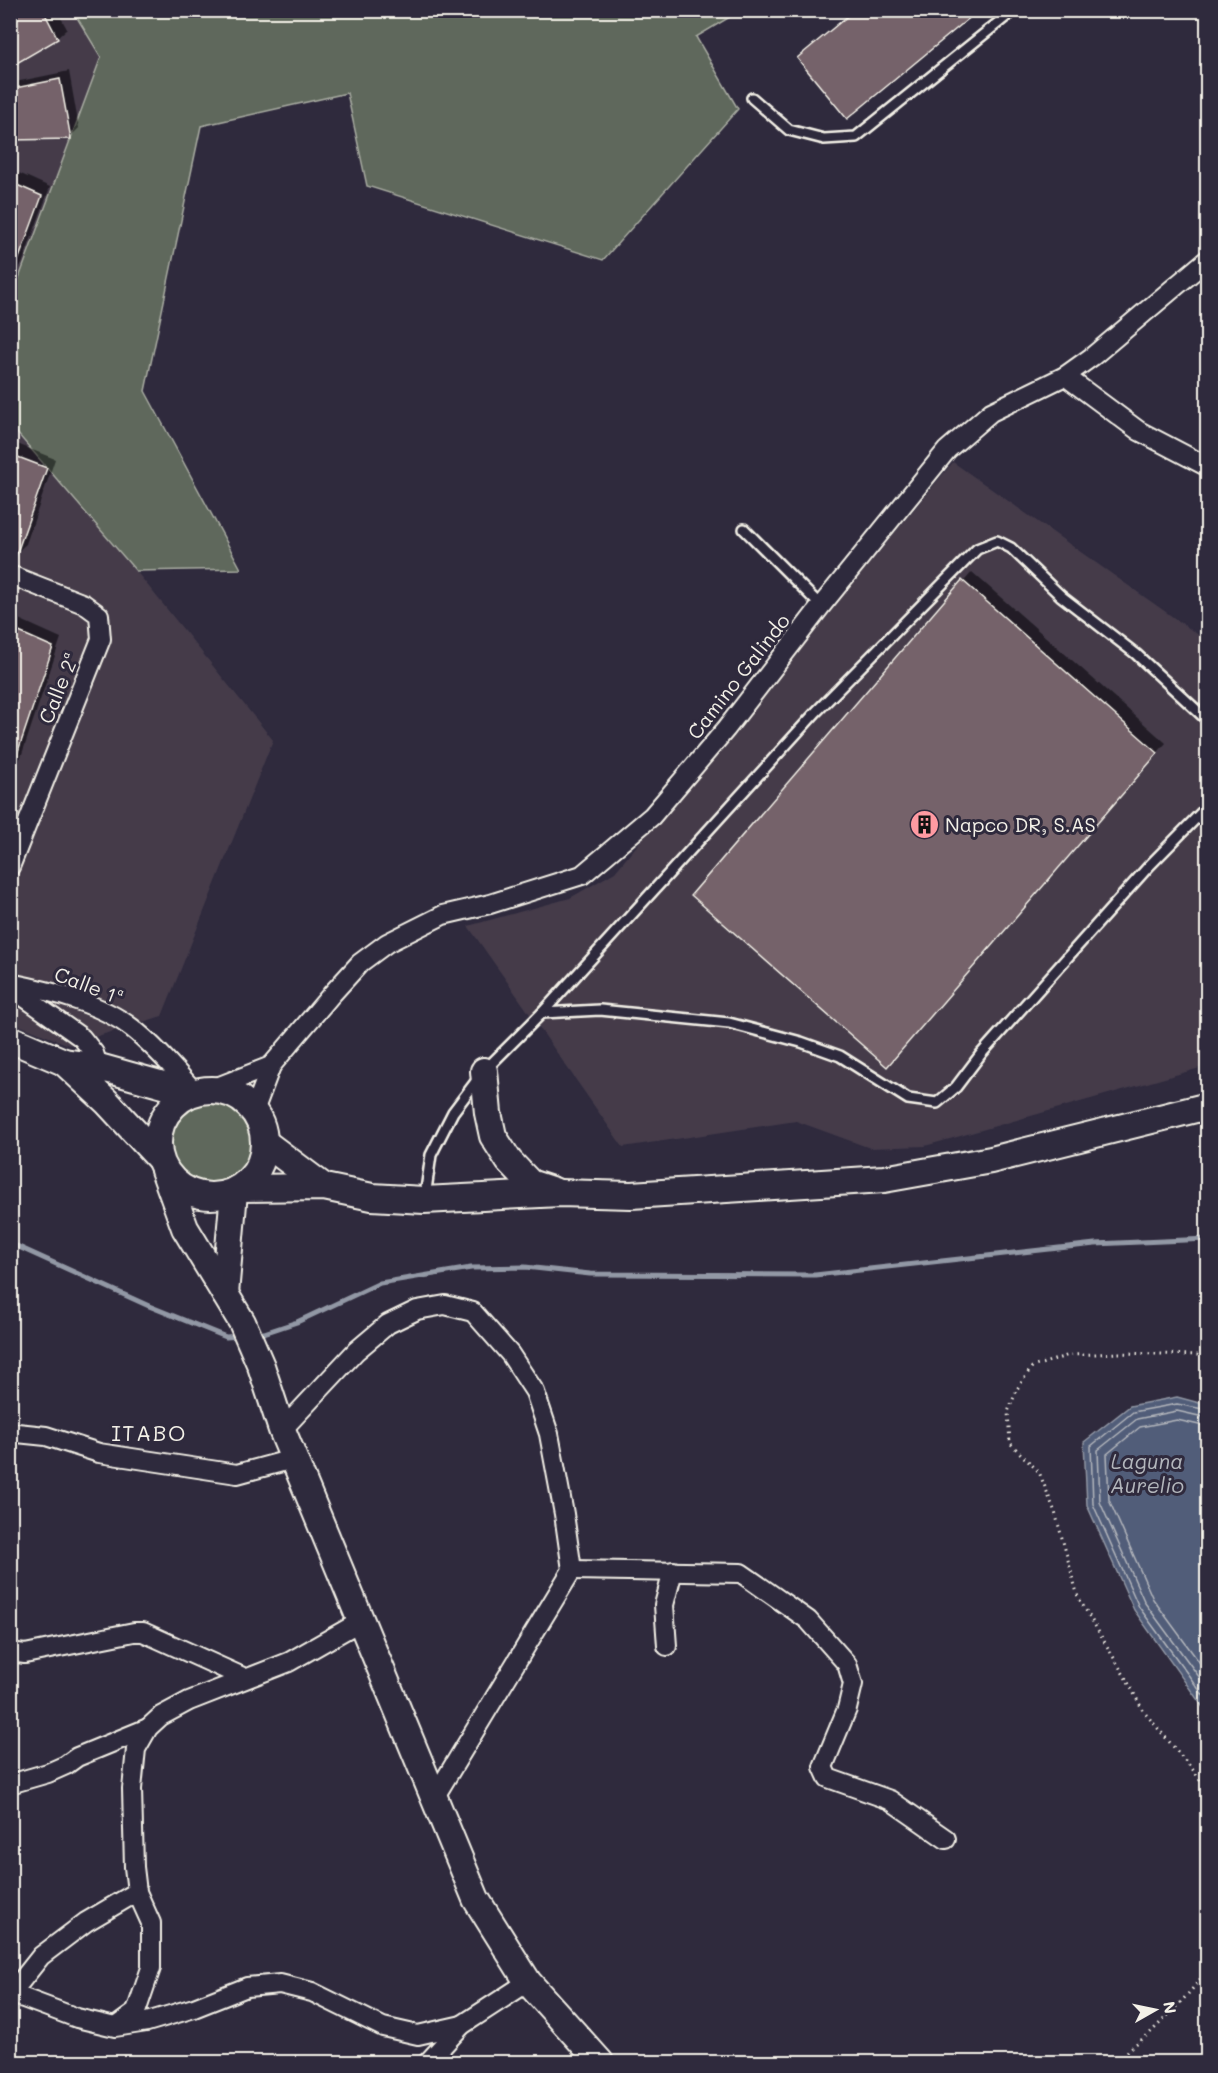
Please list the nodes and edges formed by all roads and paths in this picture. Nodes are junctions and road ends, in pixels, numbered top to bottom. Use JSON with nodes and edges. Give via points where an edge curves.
{"nodes":[{"id":1,"x":1014,"y":10,"type":"edge"},
{"id":2,"x":752,"y":98,"type":"dead end"},
{"id":3,"x":1208,"y":259,"type":"edge"},
{"id":4,"x":1065,"y":376,"type":"junction"},
{"id":5,"x":1208,"y":467,"type":"edge"},
{"id":6,"x":744,"y":530,"type":"dead end"},
{"id":7,"x":10,"y":575,"type":"edge"},
{"id":8,"x":821,"y":606,"type":"junction"},
{"id":9,"x":1208,"y":723,"type":"edge"},
{"id":10,"x":1208,"y":806,"type":"edge"},
{"id":11,"x":10,"y":867,"type":"edge"},
{"id":12,"x":10,"y":985,"type":"edge"},
{"id":13,"x":542,"y":1013,"type":"junction"},
{"id":14,"x":10,"y":1039,"type":"edge"},
{"id":15,"x":64,"y":1062,"type":"junction"},
{"id":16,"x":271,"y":1066,"type":"junction"},
{"id":17,"x":99,"y":1067,"type":"junction"},
{"id":18,"x":484,"y":1071,"type":"junction"},
{"id":19,"x":198,"y":1092,"type":"junction"},
{"id":20,"x":107,"y":1102,"type":"junction"},
{"id":21,"x":1208,"y":1106,"type":"edge"},
{"id":22,"x":254,"y":1111,"type":"junction"},
{"id":23,"x":264,"y":1142,"type":"junction"},
{"id":24,"x":162,"y":1164,"type":"junction"},
{"id":25,"x":324,"y":1187,"type":"junction"},
{"id":26,"x":237,"y":1190,"type":"junction"},
{"id":27,"x":560,"y":1193,"type":"junction"},
{"id":28,"x":424,"y":1200,"type":"junction"},
{"id":29,"x":225,"y":1294,"type":"junction"},
{"id":30,"x":1208,"y":1362,"type":"edge"},
{"id":31,"x":282,"y":1430,"type":"junction"},
{"id":32,"x":10,"y":1434,"type":"edge"},
{"id":33,"x":293,"y":1459,"type":"junction"},
{"id":34,"x":572,"y":1570,"type":"junction"},
{"id":35,"x":673,"y":1571,"type":"junction"},
{"id":36,"x":361,"y":1621,"type":"junction"},
{"id":37,"x":667,"y":1646,"type":"dead end"},
{"id":38,"x":10,"y":1652,"type":"edge"},
{"id":39,"x":245,"y":1678,"type":"junction"},
{"id":40,"x":147,"y":1728,"type":"junction"},
{"id":41,"x":10,"y":1784,"type":"edge"},
{"id":42,"x":1208,"y":1793,"type":"edge"},
{"id":43,"x":434,"y":1798,"type":"junction"},
{"id":44,"x":946,"y":1839,"type":"dead end"},
{"id":45,"x":137,"y":1892,"type":"junction"},
{"id":46,"x":1208,"y":1966,"type":"edge"},
{"id":47,"x":528,"y":1982,"type":"junction"},
{"id":48,"x":11,"y":1994,"type":"edge"},
{"id":49,"x":462,"y":2025,"type":"junction"},
{"id":50,"x":116,"y":2027,"type":"junction"},
{"id":51,"x":428,"y":2062,"type":"edge"},
{"id":52,"x":600,"y":2062,"type":"edge"},
{"id":53,"x":1121,"y":2062,"type":"edge"}],
"edges":[{"from":1,"to":2,"type":"lane","via":[[856,137],[824,139],[789,130]]},
{"from":3,"to":4,"type":"street","name":"Camino Galindo"},
{"from":4,"to":5,"type":"street","via":[[1139,431]]},
{"from":4,"to":8,"type":"street","name":"Camino Galindo","via":[[990,412],[947,450]]},
{"from":6,"to":8,"type":"lane"},
{"from":7,"to":11,"type":"street","name":"Calle 2ª","via":[[84,604],[99,615],[101,639]]},
{"from":8,"to":16,"type":"street","name":"Camino Galindo","via":[[660,807],[606,856],[582,875],[442,915],[387,943],[360,963]]},
{"from":9,"to":13,"type":"lane","via":[[1136,654],[1061,596],[1011,548],[997,541],[977,549],[816,712]]},
{"from":10,"to":13,"type":"lane","via":[[1149,866],[938,1103],[908,1099],[840,1056],[729,1023],[600,1010]]},
{"from":12,"to":17,"type":"street","name":"Calle 1ª","via":[[82,1038]]},
{"from":12,"to":19,"type":"street","name":"Calle 1ª","via":[[54,992],[111,1015],[150,1044]]},
{"from":13,"to":18,"type":"lane"},
{"from":14,"to":15,"type":"main road"},
{"from":15,"to":17,"type":"main road"},
{"from":15,"to":20,"type":"main road"},
{"from":16,"to":19,"type":"street","name":"Camino Galindo"},
{"from":16,"to":22,"type":"street","name":"Camino Galindo"},
{"from":17,"to":19,"type":"main road"},
{"from":17,"to":20,"type":"street","name":"Calle 1ª"},
{"from":18,"to":27,"type":"main road","via":[[493,1137],[530,1183]]},
{"from":18,"to":28,"type":"lane","via":[[453,1113],[431,1155]]},
{"from":19,"to":22,"type":"main road","via":[[238,1096]]},
{"from":19,"to":24,"type":"main road","via":[[174,1103],[162,1122],[157,1143]]},
{"from":20,"to":24,"type":"main road"},
{"from":21,"to":27,"type":"main road","via":[[991,1160],[884,1179],[631,1196]]},
{"from":22,"to":23,"type":"main road"},
{"from":23,"to":25,"type":"main road"},
{"from":23,"to":26,"type":"main road","via":[[262,1160],[254,1176]]},
{"from":24,"to":26,"type":"main road","via":[[177,1185],[195,1194],[215,1197]]},
{"from":24,"to":29,"type":"main road","via":[[185,1228]]},
{"from":25,"to":26,"type":"main road"},
{"from":25,"to":28,"type":"main road","via":[[372,1197]]},
{"from":26,"to":29,"type":"main road"},
{"from":27,"to":28,"type":"main road"},
{"from":29,"to":31,"type":"main road","via":[[261,1366]]},
{"from":30,"to":42,"type":"path","via":[[1197,1355],[1069,1355],[1032,1367],[1008,1412],[1010,1443],[1039,1472],[1064,1541],[1078,1597],[1144,1712]]},
{"from":31,"to":33,"type":"main road"},
{"from":31,"to":34,"type":"street","via":[[388,1324],[417,1310],[445,1305],[473,1312],[510,1353],[535,1392],[549,1434]]},
{"from":32,"to":33,"type":"street","via":[[46,1436],[99,1453],[237,1474]]},
{"from":33,"to":36,"type":"main road"},
{"from":34,"to":35,"type":"street"},
{"from":34,"to":43,"type":"street"},
{"from":35,"to":37,"type":"street","via":[[664,1605]]},
{"from":35,"to":44,"type":"street","via":[[741,1573],[808,1620],[847,1664],[854,1684],[823,1767],[828,1778],[890,1800]]},
{"from":36,"to":39,"type":"street","via":[[290,1662]]},
{"from":36,"to":43,"type":"main road"},
{"from":38,"to":39,"type":"street","via":[[25,1654],[143,1632]]},
{"from":39,"to":40,"type":"street","via":[[189,1701],[160,1716]]},
{"from":40,"to":41,"type":"street","via":[[77,1756],[48,1773]]},
{"from":40,"to":45,"type":"street","via":[[136,1749],[132,1789]]},
{"from":43,"to":47,"type":"main road","via":[[476,1899]]},
{"from":45,"to":48,"type":"street","via":[[86,1922],[41,1956]]},
{"from":45,"to":50,"type":"street","via":[[151,1923],[151,1968],[136,2012]]},
{"from":46,"to":53,"type":"path"},
{"from":47,"to":49,"type":"street"},
{"from":47,"to":52,"type":"main road"},
{"from":48,"to":50,"type":"street","via":[[76,2019]]},
{"from":49,"to":50,"type":"street","via":[[418,2035],[383,2028],[312,1992],[280,1984],[247,1987],[185,2011]]},
{"from":49,"to":51,"type":"street"}]}
